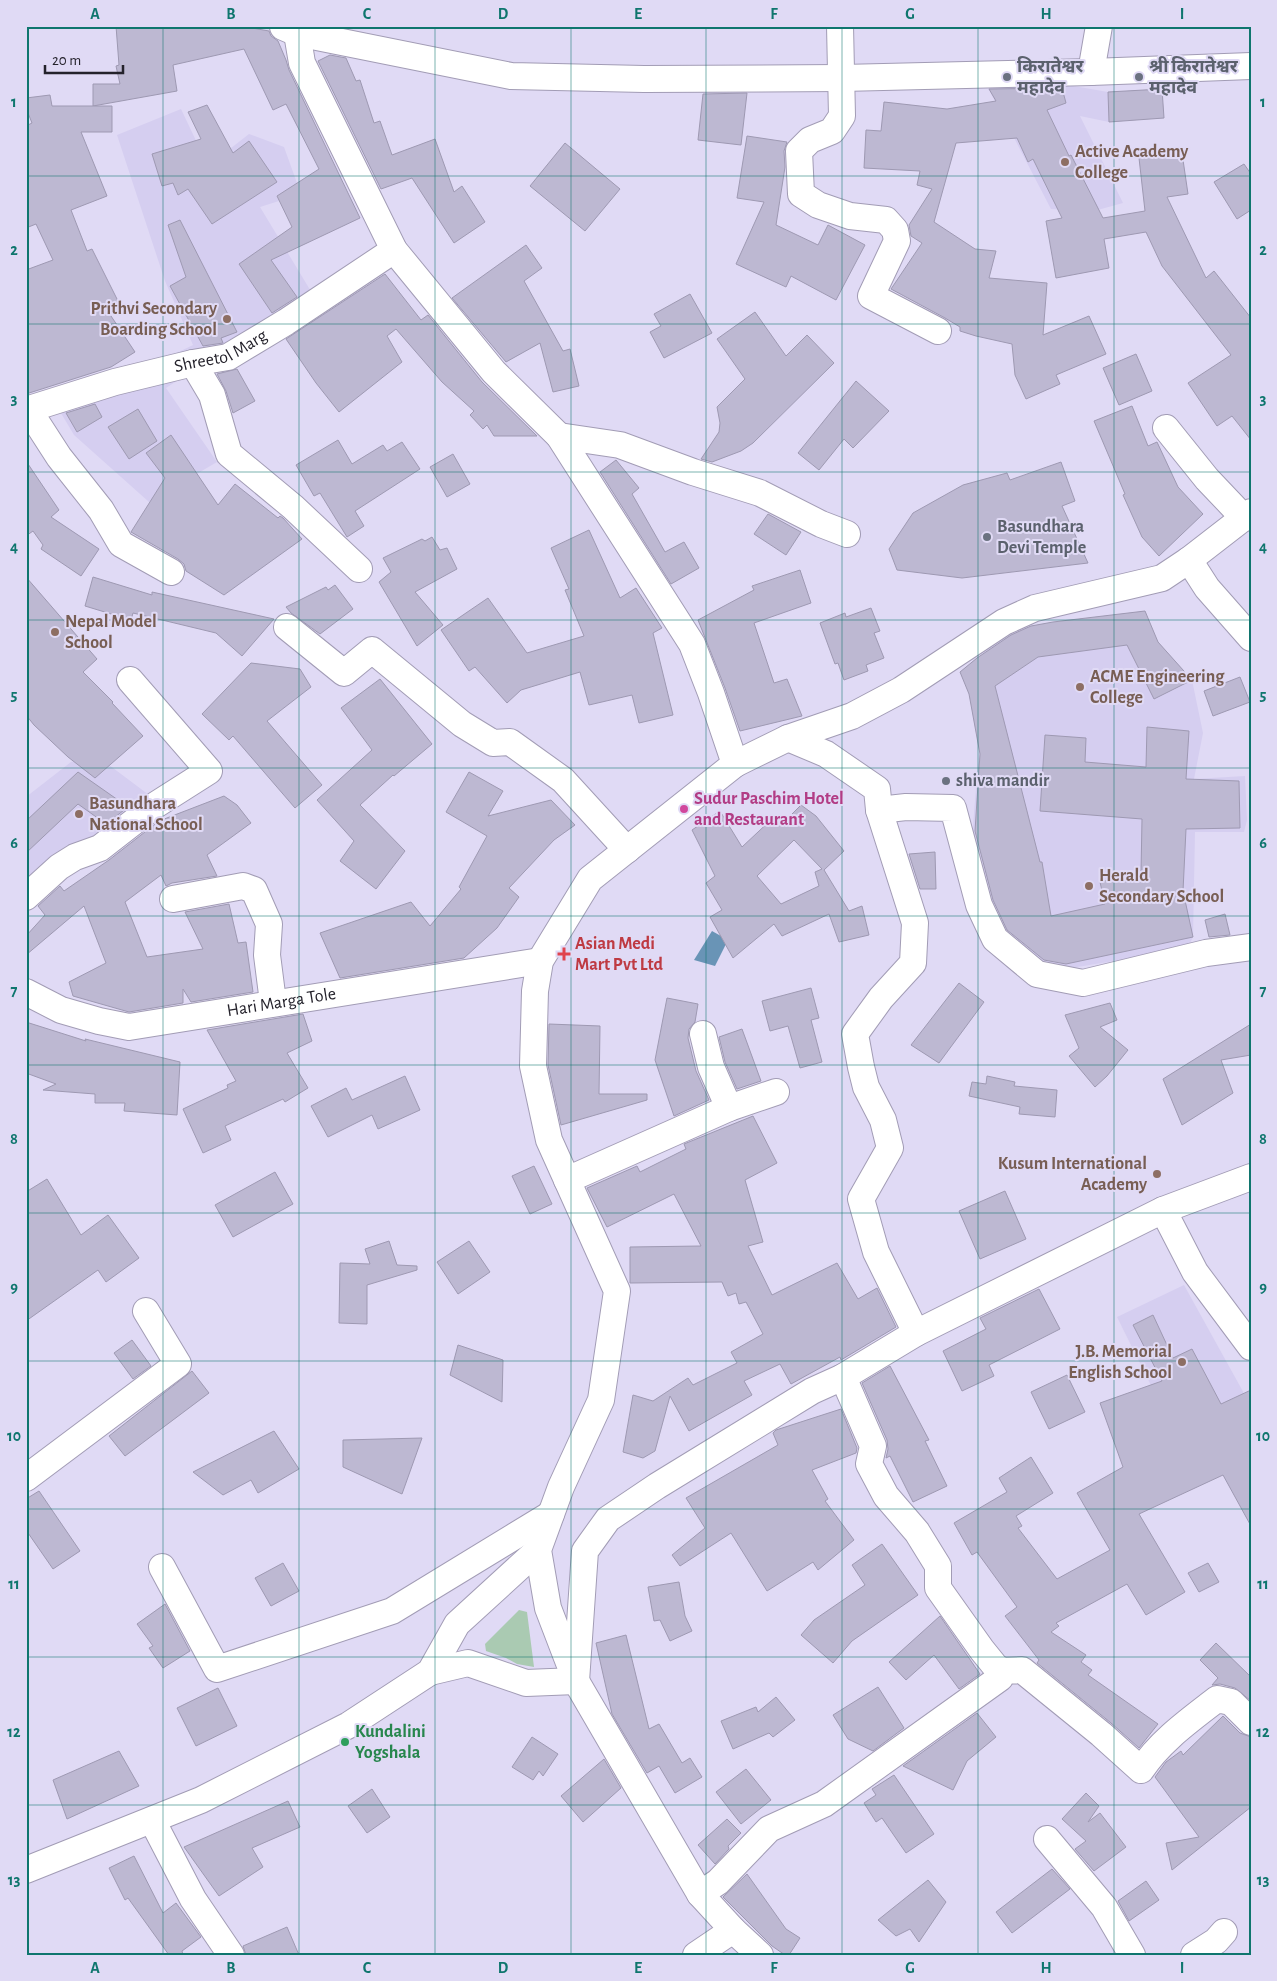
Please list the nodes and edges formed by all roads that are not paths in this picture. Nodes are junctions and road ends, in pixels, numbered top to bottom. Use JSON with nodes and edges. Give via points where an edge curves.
{"nodes":[{"id":1,"x":840,"y":26,"type":"edge"},
{"id":2,"x":1099,"y":26,"type":"edge"},
{"id":3,"x":292,"y":28,"type":"edge"},
{"id":4,"x":1251,"y":66,"type":"edge"},
{"id":5,"x":1091,"y":72,"type":"junction"},
{"id":6,"x":842,"y":78,"type":"junction"},
{"id":7,"x":394,"y":250,"type":"junction"},
{"id":8,"x":938,"y":331,"type":"dead end"},
{"id":9,"x":193,"y":363,"type":"junction"},
{"id":10,"x":27,"y":410,"type":"edge"},
{"id":11,"x":1166,"y":428,"type":"dead end"},
{"id":12,"x":558,"y":436,"type":"junction"},
{"id":13,"x":1248,"y":515,"type":"edge"},
{"id":14,"x":847,"y":534,"type":"dead end"},
{"id":15,"x":1189,"y":560,"type":"junction"},
{"id":16,"x":359,"y":569,"type":"dead end"},
{"id":17,"x":171,"y":572,"type":"dead end"},
{"id":18,"x":287,"y":627,"type":"dead end"},
{"id":19,"x":1251,"y":638,"type":"edge"},
{"id":20,"x":130,"y":680,"type":"dead end"},
{"id":21,"x":788,"y":738,"type":"junction"},
{"id":22,"x":735,"y":764,"type":"junction"},
{"id":23,"x":879,"y":810,"type":"junction"},
{"id":24,"x":627,"y":850,"type":"junction"},
{"id":25,"x":26,"y":898,"type":"edge"},
{"id":26,"x":173,"y":899,"type":"dead end"},
{"id":27,"x":1251,"y":947,"type":"edge"},
{"id":28,"x":540,"y":961,"type":"junction"},
{"id":29,"x":26,"y":992,"type":"edge"},
{"id":30,"x":273,"y":1002,"type":"junction"},
{"id":31,"x":703,"y":1034,"type":"dead end"},
{"id":32,"x":776,"y":1092,"type":"dead end"},
{"id":33,"x":729,"y":1108,"type":"junction"},
{"id":34,"x":1251,"y":1176,"type":"edge"},
{"id":35,"x":567,"y":1180,"type":"junction"},
{"id":36,"x":1163,"y":1210,"type":"junction"},
{"id":37,"x":146,"y":1312,"type":"dead end"},
{"id":38,"x":916,"y":1333,"type":"junction"},
{"id":39,"x":1251,"y":1347,"type":"edge"},
{"id":40,"x":844,"y":1377,"type":"junction"},
{"id":41,"x":26,"y":1478,"type":"edge"},
{"id":42,"x":551,"y":1514,"type":"junction"},
{"id":43,"x":538,"y":1550,"type":"junction"},
{"id":44,"x":162,"y":1567,"type":"dead end"},
{"id":45,"x":1002,"y":1670,"type":"junction"},
{"id":46,"x":430,"y":1672,"type":"junction"},
{"id":47,"x":576,"y":1681,"type":"junction"},
{"id":48,"x":1251,"y":1722,"type":"edge"},
{"id":49,"x":152,"y":1820,"type":"junction"},
{"id":50,"x":1047,"y":1839,"type":"dead end"},
{"id":51,"x":26,"y":1870,"type":"edge"},
{"id":52,"x":700,"y":1894,"type":"junction"},
{"id":53,"x":733,"y":1930,"type":"junction"},
{"id":54,"x":1224,"y":1932,"type":"dead end"},
{"id":55,"x":231,"y":1955,"type":"edge"},
{"id":56,"x":696,"y":1955,"type":"edge"},
{"id":57,"x":760,"y":1955,"type":"edge"},
{"id":58,"x":1132,"y":1955,"type":"edge"},
{"id":59,"x":1194,"y":1955,"type":"edge"}],
"edges":[{"from":1,"to":6,"type":"street"},
{"from":2,"to":5,"type":"street"},
{"from":3,"to":6,"type":"street","via":[[511,76]]},
{"from":3,"to":7,"type":"street","via":[[302,63]]},
{"from":4,"to":5,"type":"street"},
{"from":5,"to":6,"type":"street"},
{"from":6,"to":8,"type":"street","via":[[842,116],[832,131],[810,140],[799,151],[802,194],[818,205],[850,216],[886,220],[895,230],[897,240],[871,296]]},
{"from":7,"to":9,"type":"street","name":"Shreetol Marg","via":[[228,357]]},
{"from":7,"to":12,"type":"street","via":[[494,372]]},
{"from":9,"to":10,"type":"street","name":"Shreetol Marg","via":[[115,382]]},
{"from":9,"to":16,"type":"street","via":[[212,395],[229,454],[293,507]]},
{"from":10,"to":17,"type":"street","name":"Shreetol Marg","via":[[101,510],[121,544]]},
{"from":11,"to":13,"type":"street","via":[[1207,479]]},
{"from":12,"to":14,"type":"street","via":[[620,445],[760,493]]},
{"from":12,"to":22,"type":"street","via":[[692,644]]},
{"from":13,"to":15,"type":"street"},
{"from":15,"to":19,"type":"street","via":[[1207,588]]},
{"from":15,"to":21,"type":"street","via":[[1162,578],[1035,608],[1004,622],[901,690],[852,716]]},
{"from":18,"to":24,"type":"street","via":[[344,673],[372,650],[462,724],[493,743],[510,742],[563,780]]},
{"from":20,"to":25,"type":"street","via":[[209,770],[154,806],[100,848],[59,867]]},
{"from":21,"to":22,"type":"street"},
{"from":21,"to":23,"type":"street","via":[[826,754],[877,790]]},
{"from":22,"to":24,"type":"street"},
{"from":23,"to":27,"type":"street","via":[[953,808],[979,905],[995,939],[1037,974],[1083,983],[1206,953]]},
{"from":23,"to":38,"type":"street","via":[[915,923],[912,963],[855,1034],[866,1087],[883,1120],[890,1148],[861,1199],[876,1252]]},
{"from":24,"to":28,"type":"street","via":[[590,879]]},
{"from":26,"to":30,"type":"street","via":[[244,886],[254,890],[269,924],[267,955]]},
{"from":28,"to":30,"type":"street","name":"Hari Marga Tole"},
{"from":28,"to":35,"type":"street","via":[[535,991],[533,1066],[549,1140]]},
{"from":29,"to":30,"type":"street","name":"Hari Marga Tole","via":[[61,1010],[129,1027]]},
{"from":31,"to":33,"type":"street","via":[[711,1067]]},
{"from":32,"to":33,"type":"street"},
{"from":33,"to":35,"type":"street"},
{"from":34,"to":36,"type":"street"},
{"from":35,"to":42,"type":"street","via":[[617,1291],[601,1400]]},
{"from":36,"to":38,"type":"street"},
{"from":36,"to":39,"type":"street","via":[[1195,1272]]},
{"from":37,"to":41,"type":"street","via":[[178,1364]]},
{"from":38,"to":40,"type":"street"},
{"from":40,"to":45,"type":"street","via":[[873,1446],[869,1464],[886,1496],[917,1532],[938,1566],[938,1588],[982,1650],[999,1671]]},
{"from":40,"to":47,"type":"street","via":[[812,1391],[608,1519],[586,1551]]},
{"from":42,"to":43,"type":"street"},
{"from":42,"to":44,"type":"street","via":[[392,1611],[217,1669]]},
{"from":43,"to":46,"type":"street","via":[[457,1624]]},
{"from":43,"to":47,"type":"street","via":[[548,1608]]},
{"from":45,"to":48,"type":"street","via":[[1022,1670],[1141,1770],[1152,1754],[1217,1699],[1231,1702]]},
{"from":45,"to":52,"type":"street","via":[[1000,1678],[824,1804],[769,1829],[718,1882]]},
{"from":46,"to":47,"type":"street","via":[[468,1663],[526,1683]]},
{"from":46,"to":49,"type":"street","via":[[349,1725],[201,1800]]},
{"from":47,"to":52,"type":"street"},
{"from":49,"to":51,"type":"street"},
{"from":49,"to":55,"type":"street","via":[[193,1898]]},
{"from":50,"to":58,"type":"street","via":[[1104,1907]]},
{"from":52,"to":53,"type":"street"},
{"from":53,"to":56,"type":"street"},
{"from":53,"to":57,"type":"street"},
{"from":54,"to":59,"type":"street"}]}
